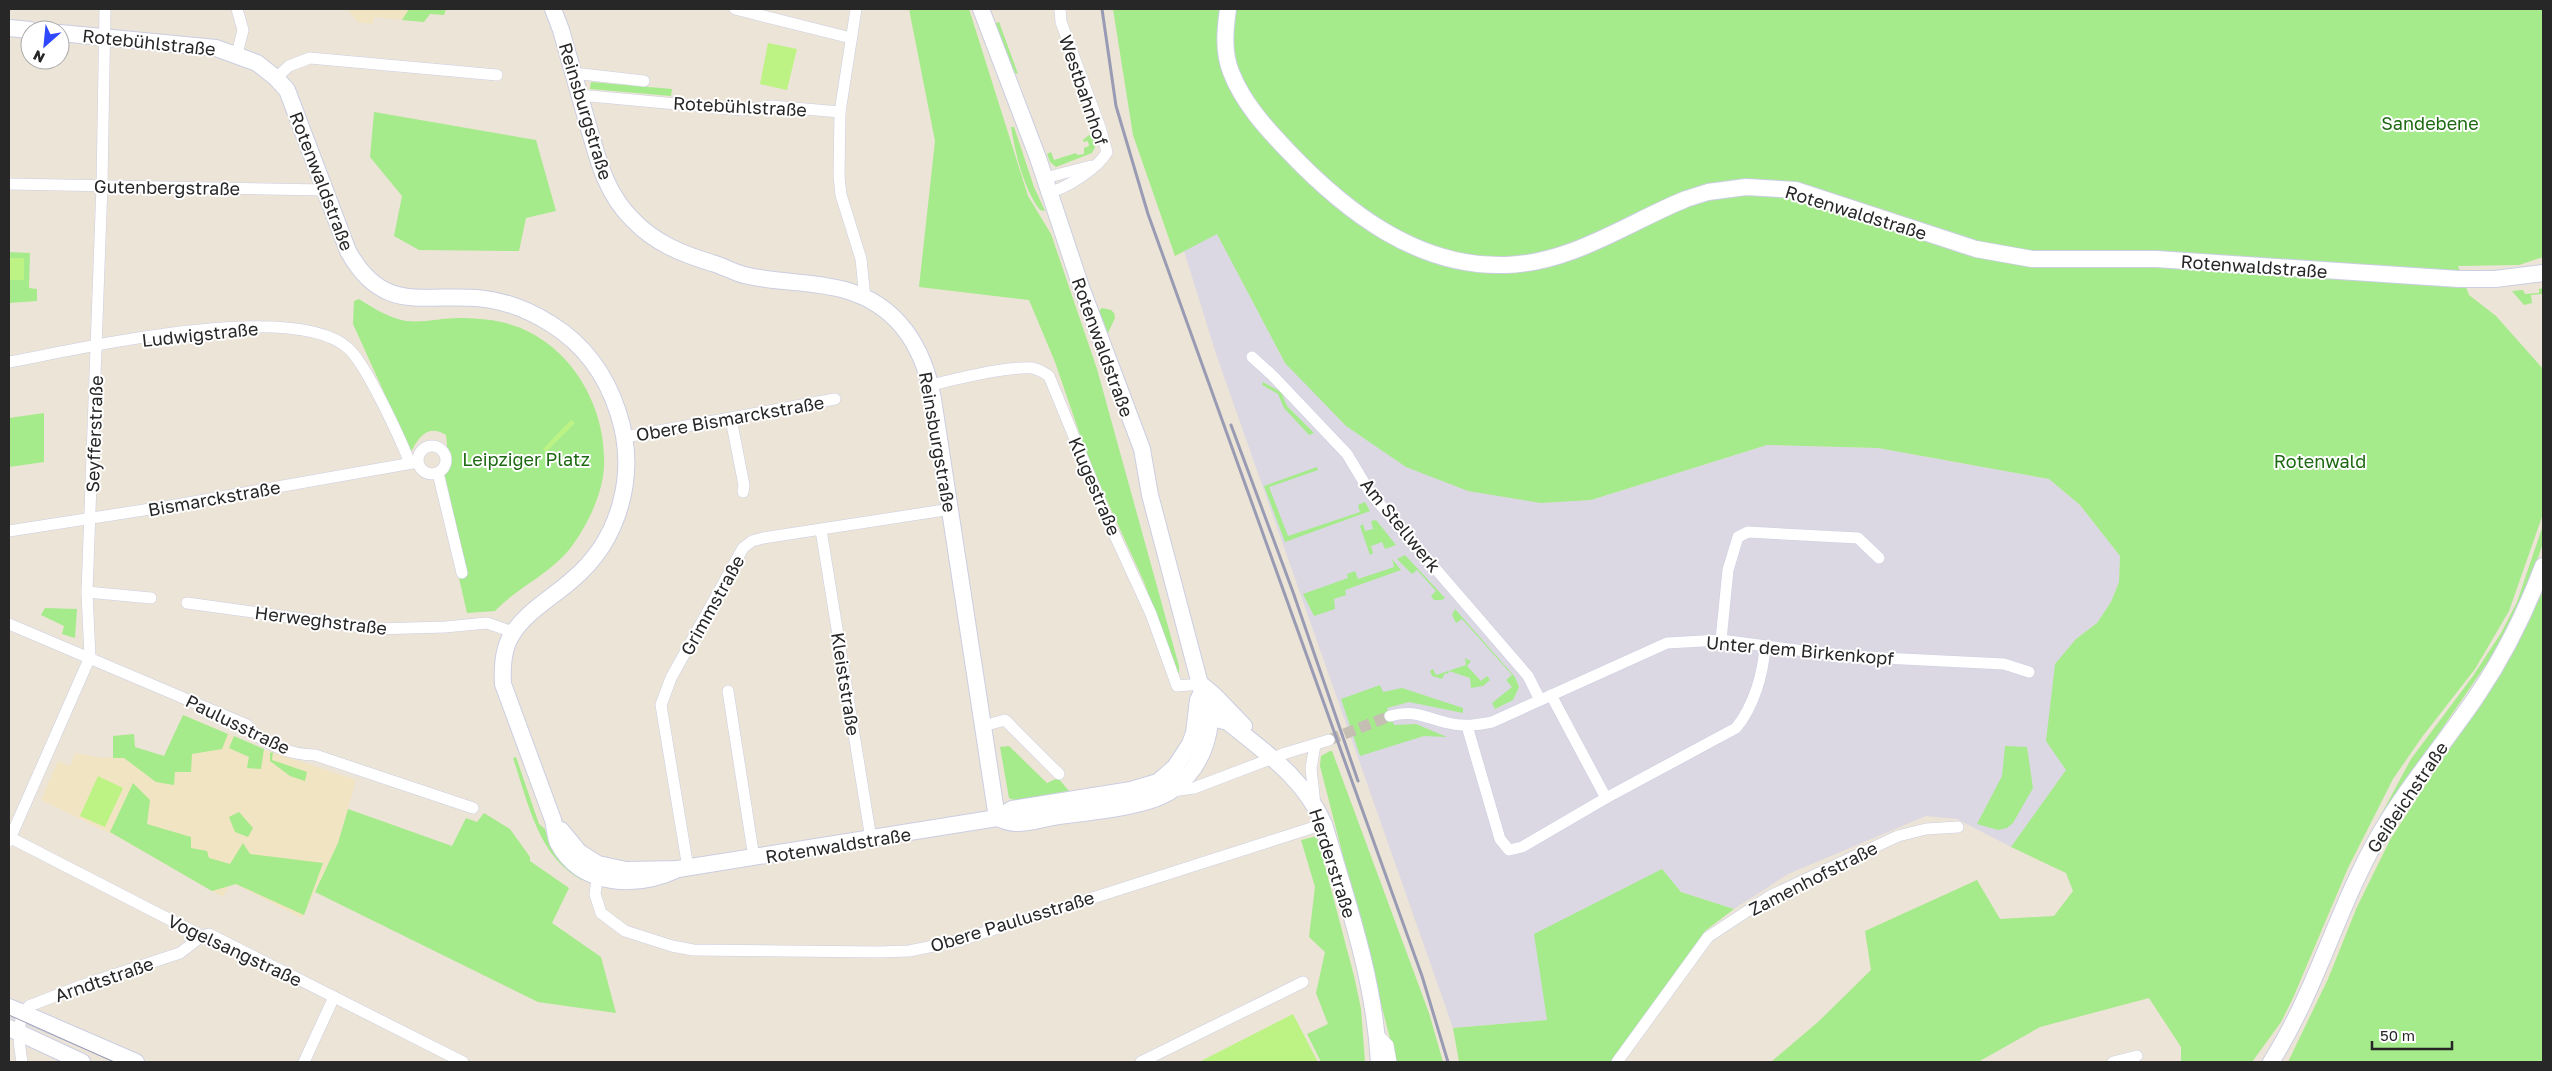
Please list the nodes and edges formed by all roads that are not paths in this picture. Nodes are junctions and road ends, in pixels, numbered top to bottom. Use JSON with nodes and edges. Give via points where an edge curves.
{"nodes":[{"id":1,"x":105,"y":9,"type":"edge"},
{"id":2,"x":237,"y":9,"type":"edge"},
{"id":3,"x":553,"y":9,"type":"edge"},
{"id":4,"x":735,"y":9,"type":"edge"},
{"id":5,"x":856,"y":9,"type":"edge"},
{"id":6,"x":981,"y":9,"type":"edge"},
{"id":7,"x":1060,"y":9,"type":"edge"},
{"id":8,"x":1228,"y":9,"type":"edge"},
{"id":9,"x":70,"y":34,"type":"edge"},
{"id":10,"x":104,"y":37,"type":"junction"},
{"id":11,"x":851,"y":38,"type":"junction"},
{"id":12,"x":237,"y":54,"type":"junction"},
{"id":13,"x":573,"y":73,"type":"junction"},
{"id":14,"x":497,"y":75,"type":"dead end"},
{"id":15,"x":276,"y":78,"type":"junction"},
{"id":16,"x":644,"y":81,"type":"dead end"},
{"id":17,"x":579,"y":95,"type":"junction"},
{"id":18,"x":840,"y":112,"type":"junction"},
{"id":19,"x":1093,"y":166,"type":"junction"},
{"id":20,"x":9,"y":184,"type":"edge"},
{"id":21,"x":1047,"y":185,"type":"junction"},
{"id":22,"x":102,"y":186,"type":"junction"},
{"id":23,"x":324,"y":190,"type":"junction"},
{"id":24,"x":2543,"y":273,"type":"edge"},
{"id":25,"x":865,"y":298,"type":"junction"},
{"id":26,"x":96,"y":347,"type":"junction"},
{"id":27,"x":1252,"y":358,"type":"dead end"},
{"id":28,"x":9,"y":362,"type":"edge"},
{"id":29,"x":931,"y":385,"type":"junction"},
{"id":30,"x":835,"y":398,"type":"dead end"},
{"id":31,"x":731,"y":419,"type":"junction"},
{"id":32,"x":625,"y":437,"type":"junction"},
{"id":33,"x":414,"y":462,"type":"junction"},
{"id":34,"x":438,"y":473,"type":"junction"},
{"id":35,"x":743,"y":492,"type":"dead end"},
{"id":36,"x":951,"y":509,"type":"junction"},
{"id":37,"x":91,"y":518,"type":"junction"},
{"id":38,"x":821,"y":530,"type":"junction"},
{"id":39,"x":9,"y":531,"type":"edge"},
{"id":40,"x":1879,"y":558,"type":"dead end"},
{"id":41,"x":2543,"y":566,"type":"edge"},
{"id":42,"x":462,"y":573,"type":"dead end"},
{"id":43,"x":87,"y":592,"type":"junction"},
{"id":44,"x":151,"y":598,"type":"dead end"},
{"id":45,"x":187,"y":603,"type":"dead end"},
{"id":46,"x":9,"y":624,"type":"edge"},
{"id":47,"x":513,"y":632,"type":"junction"},
{"id":48,"x":1721,"y":640,"type":"junction"},
{"id":49,"x":1765,"y":647,"type":"junction"},
{"id":50,"x":90,"y":657,"type":"junction"},
{"id":51,"x":2029,"y":672,"type":"dead end"},
{"id":52,"x":1201,"y":688,"type":"junction"},
{"id":53,"x":728,"y":691,"type":"dead end"},
{"id":54,"x":1546,"y":698,"type":"junction"},
{"id":55,"x":1390,"y":716,"type":"tunnel mouth"},
{"id":56,"x":1211,"y":718,"type":"junction"},
{"id":57,"x":983,"y":726,"type":"junction"},
{"id":58,"x":1467,"y":726,"type":"junction"},
{"id":59,"x":1194,"y":733,"type":"junction"},
{"id":60,"x":1329,"y":740,"type":"tunnel mouth"},
{"id":61,"x":1252,"y":741,"type":"junction"},
{"id":62,"x":1315,"y":745,"type":"junction"},
{"id":63,"x":1271,"y":759,"type":"junction"},
{"id":64,"x":1059,"y":774,"type":"dead end"},
{"id":65,"x":1172,"y":791,"type":"junction"},
{"id":66,"x":1606,"y":798,"type":"junction"},
{"id":67,"x":1103,"y":802,"type":"junction"},
{"id":68,"x":1315,"y":805,"type":"junction"},
{"id":69,"x":473,"y":808,"type":"dead end"},
{"id":70,"x":996,"y":818,"type":"junction"},
{"id":71,"x":1324,"y":824,"type":"junction"},
{"id":72,"x":1958,"y":827,"type":"dead end"},
{"id":73,"x":9,"y":839,"type":"edge"},
{"id":74,"x":871,"y":839,"type":"junction"},
{"id":75,"x":754,"y":858,"type":"junction"},
{"id":76,"x":683,"y":869,"type":"junction"},
{"id":77,"x":598,"y":870,"type":"junction"},
{"id":78,"x":202,"y":936,"type":"junction"},
{"id":79,"x":1303,"y":982,"type":"dead end"},
{"id":80,"x":334,"y":997,"type":"junction"},
{"id":81,"x":16,"y":1010,"type":"edge"},
{"id":82,"x":14,"y":1030,"type":"edge"},
{"id":83,"x":1377,"y":1034,"type":"junction"},
{"id":84,"x":2137,"y":1056,"type":"dead end"},
{"id":85,"x":22,"y":1062,"type":"edge"},
{"id":86,"x":82,"y":1062,"type":"edge"},
{"id":87,"x":136,"y":1062,"type":"edge"},
{"id":88,"x":304,"y":1062,"type":"edge"},
{"id":89,"x":463,"y":1062,"type":"edge"},
{"id":90,"x":1141,"y":1062,"type":"edge"},
{"id":91,"x":1379,"y":1062,"type":"edge"},
{"id":92,"x":1392,"y":1062,"type":"edge"},
{"id":93,"x":1617,"y":1062,"type":"edge"},
{"id":94,"x":2113,"y":1062,"type":"edge"},
{"id":95,"x":2271,"y":1062,"type":"edge"}],
"edges":[{"from":1,"to":10,"type":"street","name":"Seyfferstraße"},
{"from":2,"to":12,"type":"street","via":[[243,30]]},
{"from":3,"to":13,"type":"main road","name":"Reinsburgstraße"},
{"from":4,"to":11,"type":"street"},
{"from":5,"to":11,"type":"street"},
{"from":6,"to":21,"type":"main road","name":"Rotenwaldstraße"},
{"from":7,"to":19,"type":"street","name":"Westbahnhof","via":[[1061,22],[1106,147],[1107,152]]},
{"from":8,"to":24,"type":"main road","name":"Rotenwaldstraße","via":[[1224,36],[1231,72],[1248,105],[1273,135],[1307,171],[1358,214],[1400,240],[1451,260],[1506,265],[1541,261],[1575,250],[1686,199],[1708,192],[1746,187],[1796,190],[1976,249],[2032,259],[2156,259],[2495,280]]},
{"from":9,"to":10,"type":"main road","name":"Rotebühlstraße"},
{"from":10,"to":12,"type":"main road","name":"Rotebühlstraße","via":[[216,48]]},
{"from":10,"to":22,"type":"street","name":"Seyfferstraße"},
{"from":11,"to":18,"type":"street"},
{"from":12,"to":15,"type":"main road","name":"Rotenwaldstraße","via":[[257,63]]},
{"from":13,"to":16,"type":"street"},
{"from":13,"to":17,"type":"main road","name":"Reinsburgstraße"},
{"from":14,"to":15,"type":"street","via":[[310,58],[289,66]]},
{"from":15,"to":23,"type":"main road","name":"Rotenwaldstraße","via":[[287,90],[294,106]]},
{"from":17,"to":18,"type":"street","name":"Rotebühlstraße","via":[[742,110],[771,106]]},
{"from":17,"to":25,"type":"main road","name":"Reinsburgstraße","via":[[599,165],[610,188],[621,207],[650,234],[678,252],[743,275],[845,290]]},
{"from":18,"to":25,"type":"street","via":[[841,195],[860,253]]},
{"from":19,"to":21,"type":"street","name":"Westbahnhof"},
{"from":19,"to":21,"type":"street","name":"Westbahnhof","via":[[1064,189]]},
{"from":20,"to":22,"type":"street","name":"Gutenbergstraße"},
{"from":21,"to":52,"type":"main road","name":"Rotenwaldstraße","via":[[1142,449],[1150,495]]},
{"from":22,"to":23,"type":"street","name":"Gutenbergstraße"},
{"from":22,"to":26,"type":"street","name":"Seyfferstraße"},
{"from":23,"to":32,"type":"main road","name":"Rotenwaldstraße","via":[[356,267],[377,286],[407,298],[478,298],[509,305],[539,317],[582,348],[610,392]]},
{"from":25,"to":29,"type":"main road","name":"Reinsburgstraße","via":[[887,312],[920,350]]},
{"from":26,"to":28,"type":"street","name":"Ludwigstraße"},
{"from":26,"to":33,"type":"street","name":"Ludwigstraße","via":[[232,327],[282,328],[334,338],[362,364]]},
{"from":26,"to":37,"type":"street","name":"Seyfferstraße"},
{"from":27,"to":54,"type":"street","name":"Am Stellwerk","via":[[1347,454],[1371,494]]},
{"from":29,"to":36,"type":"main road","name":"Reinsburgstraße"},
{"from":29,"to":52,"type":"street","name":"Klugestraße","via":[[1030,368],[1049,376],[1151,614],[1171,676],[1177,686]]},
{"from":30,"to":31,"type":"street","name":"Obere Bismarckstraße"},
{"from":31,"to":32,"type":"street","name":"Obere Bismarckstraße"},
{"from":31,"to":35,"type":"street"},
{"from":32,"to":47,"type":"main road","name":"Rotenwaldstraße","via":[[624,488],[609,537],[592,562]]},
{"from":33,"to":34,"type":"street","via":[[424,471]]},
{"from":33,"to":34,"type":"street","via":[[429,447],[441,450],[446,463]]},
{"from":33,"to":37,"type":"street","name":"Bismarckstraße"},
{"from":34,"to":42,"type":"street"},
{"from":36,"to":38,"type":"street","name":"Grimmstraße"},
{"from":36,"to":57,"type":"main road","name":"Reinsburgstraße"},
{"from":37,"to":39,"type":"street","name":"Bismarckstraße"},
{"from":37,"to":43,"type":"street","name":"Seyfferstraße"},
{"from":38,"to":74,"type":"street","name":"Kleiststraße"},
{"from":38,"to":76,"type":"street","name":"Grimmstraße","via":[[763,538],[743,548],[671,678],[662,705]]},
{"from":40,"to":48,"type":"street","via":[[1858,538],[1748,532],[1738,537],[1728,570]]},
{"from":41,"to":95,"type":"main road","name":"Geißeichstraße","via":[[2498,663],[2398,805],[2372,848],[2307,998]]},
{"from":43,"to":44,"type":"street"},
{"from":43,"to":50,"type":"street","name":"Seyfferstraße"},
{"from":45,"to":47,"type":"street","name":"Herweghstraße","via":[[376,629],[488,622]]},
{"from":46,"to":50,"type":"street","name":"Paulusstraße"},
{"from":47,"to":77,"type":"main road","name":"Rotenwaldstraße","via":[[503,662],[503,684],[553,820]]},
{"from":48,"to":49,"type":"street","name":"Unter dem Birkenkopf"},
{"from":48,"to":54,"type":"street","name":"Unter dem Birkenkopf","via":[[1667,643]]},
{"from":49,"to":51,"type":"street","name":"Unter dem Birkenkopf","via":[[1843,656],[2004,664]]},
{"from":49,"to":66,"type":"street","via":[[1764,666],[1750,704],[1736,728]]},
{"from":50,"to":69,"type":"street","name":"Paulusstraße","via":[[247,725],[255,736],[268,743]]},
{"from":50,"to":73,"type":"street","name":"Seyfferstraße"},
{"from":52,"to":56,"type":"main road","name":"Rotenwaldstraße"},
{"from":52,"to":59,"type":"main road","name":"Rotenwaldstraße"},
{"from":52,"to":61,"type":"main road","via":[[1214,695],[1243,724]]},
{"from":53,"to":75,"type":"street"},
{"from":54,"to":58,"type":"street","name":"Unter dem Birkenkopf","via":[[1492,722]]},
{"from":54,"to":66,"type":"street","name":"Am Stellwerk"},
{"from":55,"to":58,"type":"street","name":"Unter dem Birkenkopf","via":[[1406,712]]},
{"from":56,"to":59,"type":"main road"},
{"from":56,"to":61,"type":"main road","name":"Herderstraße","via":[[1228,722]]},
{"from":56,"to":65,"type":"main road","name":"Rotenwaldstraße","via":[[1205,749],[1199,761]]},
{"from":57,"to":64,"type":"street","via":[[1005,720]]},
{"from":57,"to":70,"type":"main road","name":"Reinsburgstraße"},
{"from":58,"to":66,"type":"street","via":[[1500,839],[1509,850],[1522,847]]},
{"from":59,"to":67,"type":"main road","name":"Rotenwaldstraße","via":[[1180,761],[1158,782]]},
{"from":60,"to":62,"type":"street"},
{"from":61,"to":63,"type":"main road","name":"Herderstraße"},
{"from":62,"to":63,"type":"street"},
{"from":62,"to":68,"type":"street","via":[[1310,768]]},
{"from":63,"to":65,"type":"street","name":"Rotenwaldstraße","via":[[1194,788]]},
{"from":63,"to":68,"type":"main road","name":"Herderstraße","via":[[1295,779]]},
{"from":65,"to":67,"type":"main road","name":"Rotenwaldstraße","via":[[1144,802]]},
{"from":67,"to":70,"type":"main road","name":"Rotenwaldstraße","via":[[1015,823]]},
{"from":68,"to":71,"type":"main road","name":"Herderstraße"},
{"from":70,"to":74,"type":"main road","name":"Rotenwaldstraße"},
{"from":71,"to":77,"type":"street","name":"Obere Paulusstraße","via":[[958,941],[909,951],[693,950],[672,946],[625,931],[600,914],[595,901]]},
{"from":71,"to":83,"type":"main road","name":"Herderstraße","via":[[1367,974]]},
{"from":72,"to":93,"type":"street","name":"Zamenhofstraße","via":[[1926,829],[1898,836],[1770,896],[1708,937]]},
{"from":73,"to":78,"type":"street","name":"Vogelsangstraße"},
{"from":74,"to":75,"type":"main road","name":"Rotenwaldstraße"},
{"from":75,"to":76,"type":"main road","name":"Rotenwaldstraße"},
{"from":76,"to":77,"type":"main road","name":"Rotenwaldstraße"},
{"from":78,"to":80,"type":"street","name":"Vogelsangstraße","via":[[209,934]]},
{"from":78,"to":81,"type":"street","name":"Arndtstraße","via":[[180,953]]},
{"from":79,"to":90,"type":"street"},
{"from":80,"to":88,"type":"street"},
{"from":80,"to":89,"type":"street","name":"Vogelsangstraße"},
{"from":81,"to":82,"type":"street"},
{"from":81,"to":87,"type":"main road"},
{"from":82,"to":85,"type":"street"},
{"from":82,"to":86,"type":"main road"},
{"from":83,"to":91,"type":"main road","name":"Herderstraße"},
{"from":83,"to":92,"type":"street","via":[[1388,1045]]},
{"from":84,"to":94,"type":"street"}]}
